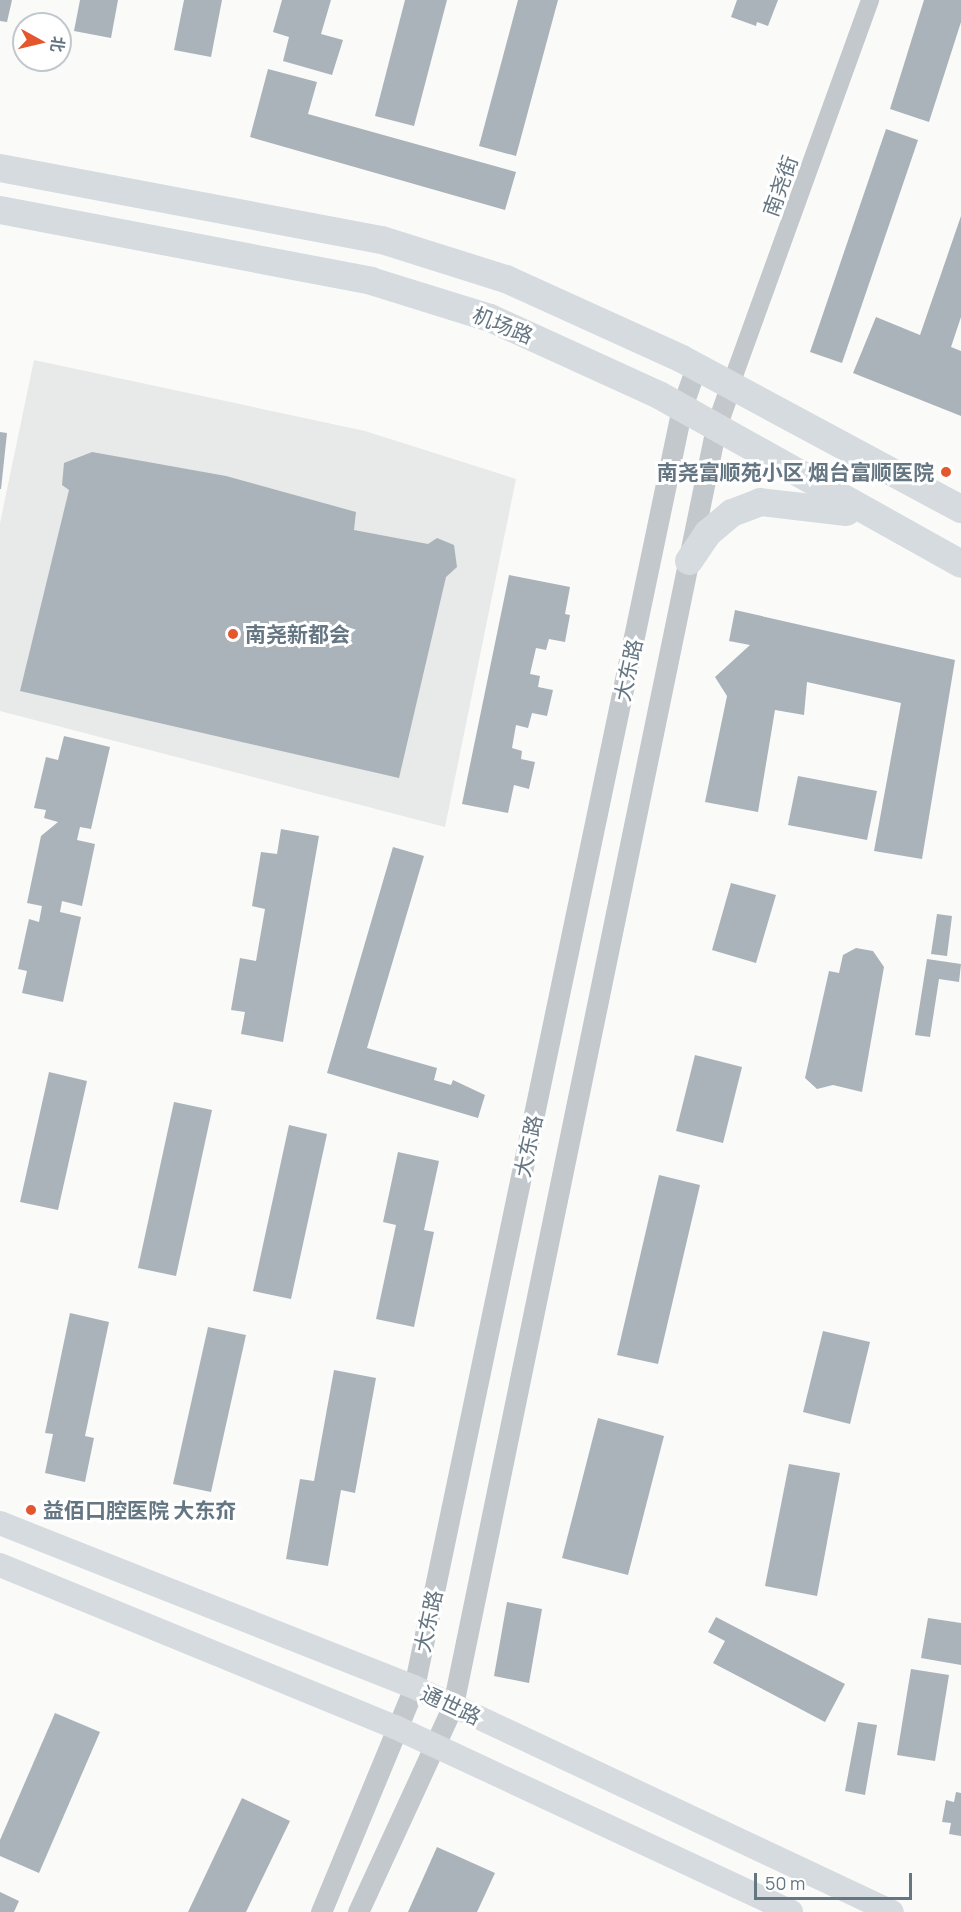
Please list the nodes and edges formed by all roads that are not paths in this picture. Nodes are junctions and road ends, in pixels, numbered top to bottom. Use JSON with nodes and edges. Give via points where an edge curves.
{"nodes":[{"id":1,"x":870,"y":0,"type":"edge"},
{"id":2,"x":0,"y":168,"type":"edge"},
{"id":3,"x":0,"y":210,"type":"edge"},
{"id":4,"x":696,"y":367,"type":"junction"},
{"id":5,"x":730,"y":387,"type":"junction"},
{"id":6,"x":682,"y":407,"type":"junction"},
{"id":7,"x":717,"y":427,"type":"junction"},
{"id":8,"x":961,"y":509,"type":"edge"},
{"id":9,"x":877,"y":520,"type":"junction"},
{"id":10,"x":689,"y":561,"type":"junction"},
{"id":11,"x":961,"y":564,"type":"edge"},
{"id":12,"x":0,"y":1523,"type":"edge"},
{"id":13,"x":0,"y":1565,"type":"edge"},
{"id":14,"x":414,"y":1687,"type":"junction"},
{"id":15,"x":453,"y":1705,"type":"junction"},
{"id":16,"x":395,"y":1727,"type":"junction"},
{"id":17,"x":434,"y":1744,"type":"junction"},
{"id":18,"x":321,"y":1912,"type":"edge"},
{"id":19,"x":358,"y":1912,"type":"edge"},
{"id":20,"x":791,"y":1912,"type":"edge"},
{"id":21,"x":892,"y":1912,"type":"edge"}],
"edges":[{"from":1,"to":5,"type":"street","name":"南尧街"},
{"from":2,"to":4,"type":"highway","name":"机场路","via":[[382,240],[506,279]]},
{"from":3,"to":6,"type":"highway","name":"机场路","via":[[371,280],[490,318]]},
{"from":4,"to":5,"type":"highway","name":"机场路"},
{"from":4,"to":6,"type":"street","name":"大东路"},
{"from":5,"to":7,"type":"street","name":"大东路"},
{"from":5,"to":8,"type":"highway","name":"机场路"},
{"from":6,"to":7,"type":"highway","name":"机场路"},
{"from":6,"to":14,"type":"street","name":"大东路"},
{"from":7,"to":9,"type":"highway","name":"机场路"},
{"from":7,"to":10,"type":"street","name":"大东路"},
{"from":9,"to":10,"type":"highway","via":[[821,506],[760,502],[732,513],[708,532]]},
{"from":9,"to":11,"type":"highway","name":"机场路"},
{"from":10,"to":15,"type":"street","name":"大东路"},
{"from":12,"to":14,"type":"main road","name":"通世路"},
{"from":13,"to":16,"type":"main road","name":"通世路"},
{"from":14,"to":15,"type":"main road","name":"通世路"},
{"from":14,"to":16,"type":"street","name":"大东路"},
{"from":15,"to":17,"type":"street","name":"大东路"},
{"from":15,"to":21,"type":"main road","name":"通世路"},
{"from":16,"to":17,"type":"main road","name":"通世路"},
{"from":16,"to":18,"type":"street","name":"大东路"},
{"from":17,"to":19,"type":"street","name":"大东路"},
{"from":17,"to":20,"type":"main road","name":"通世路"}]}
